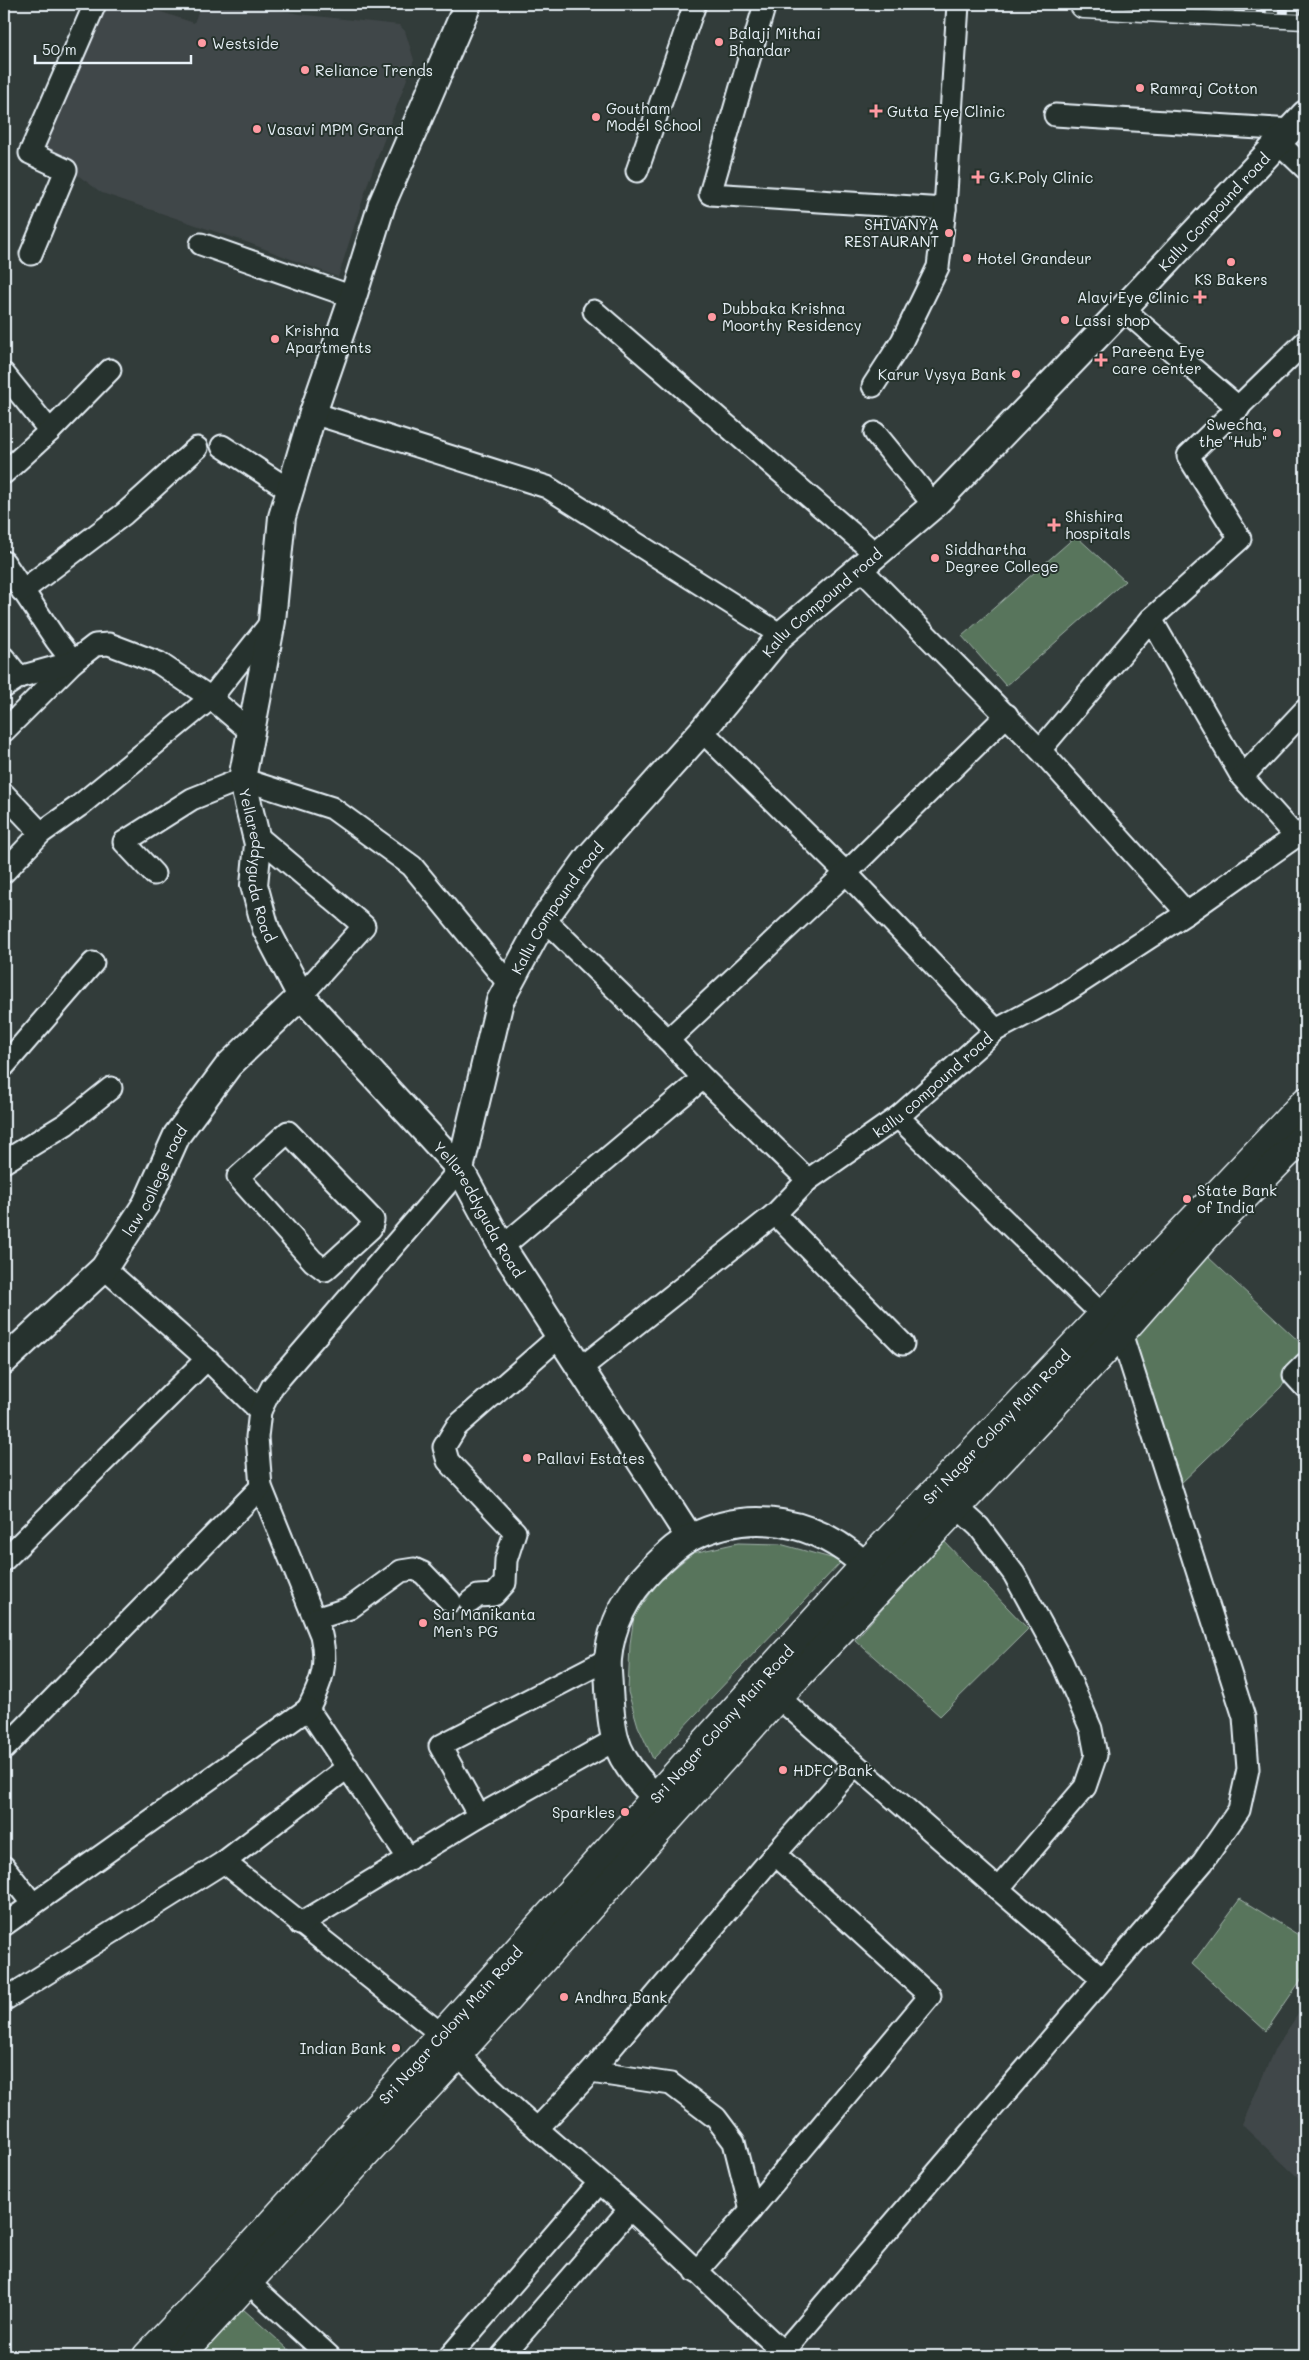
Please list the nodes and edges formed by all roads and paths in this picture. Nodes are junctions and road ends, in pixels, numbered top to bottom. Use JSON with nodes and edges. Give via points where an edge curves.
{"nodes":[{"id":1,"x":96,"y":4,"type":"edge"},
{"id":2,"x":468,"y":4,"type":"edge"},
{"id":3,"x":695,"y":4,"type":"edge"},
{"id":4,"x":765,"y":4,"type":"edge"},
{"id":5,"x":958,"y":4,"type":"edge"},
{"id":6,"x":1084,"y":4,"type":"edge"},
{"id":7,"x":1305,"y":15,"type":"edge"},
{"id":8,"x":1055,"y":115,"type":"dead end"},
{"id":9,"x":1292,"y":129,"type":"edge"},
{"id":10,"x":1305,"y":168,"type":"edge"},
{"id":11,"x":637,"y":171,"type":"dead end"},
{"id":12,"x":944,"y":208,"type":"junction"},
{"id":13,"x":201,"y":244,"type":"dead end"},
{"id":14,"x":31,"y":254,"type":"dead end"},
{"id":15,"x":353,"y":298,"type":"junction"},
{"id":16,"x":1123,"y":309,"type":"junction"},
{"id":17,"x":594,"y":311,"type":"dead end"},
{"id":18,"x":1305,"y":342,"type":"edge"},
{"id":19,"x":110,"y":370,"type":"dead end"},
{"id":20,"x":4,"y":374,"type":"edge"},
{"id":21,"x":873,"y":386,"type":"dead end"},
{"id":22,"x":1239,"y":408,"type":"junction"},
{"id":23,"x":312,"y":413,"type":"junction"},
{"id":24,"x":50,"y":431,"type":"junction"},
{"id":25,"x":875,"y":433,"type":"dead end"},
{"id":26,"x":222,"y":446,"type":"dead end"},
{"id":27,"x":197,"y":448,"type":"dead end"},
{"id":28,"x":4,"y":473,"type":"edge"},
{"id":29,"x":291,"y":490,"type":"junction"},
{"id":30,"x":934,"y":505,"type":"junction"},
{"id":31,"x":4,"y":562,"type":"edge"},
{"id":32,"x":869,"y":562,"type":"junction"},
{"id":33,"x":22,"y":591,"type":"junction"},
{"id":34,"x":1151,"y":619,"type":"junction"},
{"id":35,"x":272,"y":621,"type":"junction"},
{"id":36,"x":782,"y":635,"type":"junction"},
{"id":37,"x":4,"y":658,"type":"edge"},
{"id":38,"x":73,"y":662,"type":"junction"},
{"id":39,"x":11,"y":682,"type":"edge"},
{"id":40,"x":210,"y":698,"type":"junction"},
{"id":41,"x":1305,"y":710,"type":"edge"},
{"id":42,"x":1007,"y":715,"type":"junction"},
{"id":43,"x":702,"y":731,"type":"junction"},
{"id":44,"x":4,"y":732,"type":"edge"},
{"id":45,"x":251,"y":732,"type":"junction"},
{"id":46,"x":1040,"y":750,"type":"junction"},
{"id":47,"x":1242,"y":777,"type":"junction"},
{"id":48,"x":242,"y":779,"type":"junction"},
{"id":49,"x":4,"y":794,"type":"edge"},
{"id":50,"x":41,"y":833,"type":"junction"},
{"id":51,"x":1300,"y":834,"type":"edge"},
{"id":52,"x":256,"y":835,"type":"junction"},
{"id":53,"x":4,"y":872,"type":"edge"},
{"id":54,"x":846,"y":872,"type":"junction"},
{"id":55,"x":154,"y":874,"type":"dead end"},
{"id":56,"x":1187,"y":913,"type":"junction"},
{"id":57,"x":544,"y":919,"type":"junction"},
{"id":58,"x":93,"y":963,"type":"dead end"},
{"id":59,"x":508,"y":983,"type":"junction"},
{"id":60,"x":300,"y":996,"type":"junction"},
{"id":61,"x":996,"y":1030,"type":"junction"},
{"id":62,"x":668,"y":1040,"type":"junction"},
{"id":63,"x":4,"y":1066,"type":"edge"},
{"id":64,"x":703,"y":1078,"type":"junction"},
{"id":65,"x":111,"y":1088,"type":"dead end"},
{"id":66,"x":1305,"y":1102,"type":"edge"},
{"id":67,"x":898,"y":1117,"type":"junction"},
{"id":68,"x":1305,"y":1135,"type":"edge"},
{"id":69,"x":4,"y":1162,"type":"edge"},
{"id":70,"x":460,"y":1169,"type":"junction"},
{"id":71,"x":808,"y":1180,"type":"junction"},
{"id":72,"x":775,"y":1214,"type":"junction"},
{"id":73,"x":366,"y":1232,"type":"junction"},
{"id":74,"x":502,"y":1247,"type":"junction"},
{"id":75,"x":388,"y":1252,"type":"junction"},
{"id":76,"x":342,"y":1255,"type":"junction"},
{"id":77,"x":104,"y":1268,"type":"junction"},
{"id":78,"x":366,"y":1278,"type":"junction"},
{"id":79,"x":1111,"y":1324,"type":"junction"},
{"id":80,"x":560,"y":1336,"type":"junction"},
{"id":81,"x":903,"y":1344,"type":"dead end"},
{"id":82,"x":207,"y":1359,"type":"junction"},
{"id":83,"x":4,"y":1361,"type":"edge"},
{"id":84,"x":1305,"y":1364,"type":"edge"},
{"id":85,"x":582,"y":1368,"type":"junction"},
{"id":86,"x":1305,"y":1387,"type":"edge"},
{"id":87,"x":260,"y":1411,"type":"junction"},
{"id":88,"x":261,"y":1487,"type":"junction"},
{"id":89,"x":956,"y":1506,"type":"junction"},
{"id":90,"x":690,"y":1538,"type":"junction"},
{"id":91,"x":4,"y":1560,"type":"edge"},
{"id":92,"x":865,"y":1565,"type":"junction"},
{"id":93,"x":315,"y":1619,"type":"junction"},
{"id":94,"x":608,"y":1659,"type":"junction"},
{"id":95,"x":778,"y":1697,"type":"junction"},
{"id":96,"x":308,"y":1709,"type":"junction"},
{"id":97,"x":616,"y":1740,"type":"junction"},
{"id":98,"x":4,"y":1749,"type":"edge"},
{"id":99,"x":855,"y":1765,"type":"junction"},
{"id":100,"x":348,"y":1767,"type":"junction"},
{"id":101,"x":665,"y":1805,"type":"junction"},
{"id":102,"x":479,"y":1816,"type":"junction"},
{"id":103,"x":775,"y":1854,"type":"junction"},
{"id":104,"x":409,"y":1858,"type":"junction"},
{"id":105,"x":224,"y":1862,"type":"junction"},
{"id":106,"x":4,"y":1867,"type":"edge"},
{"id":107,"x":998,"y":1889,"type":"junction"},
{"id":108,"x":32,"y":1904,"type":"junction"},
{"id":109,"x":300,"y":1924,"type":"junction"},
{"id":110,"x":4,"y":1925,"type":"edge"},
{"id":111,"x":1103,"y":1979,"type":"junction"},
{"id":112,"x":4,"y":2000,"type":"edge"},
{"id":113,"x":441,"y":2034,"type":"junction"},
{"id":114,"x":458,"y":2054,"type":"junction"},
{"id":115,"x":591,"y":2072,"type":"junction"},
{"id":116,"x":537,"y":2129,"type":"junction"},
{"id":117,"x":599,"y":2183,"type":"junction"},
{"id":118,"x":630,"y":2209,"type":"junction"},
{"id":119,"x":751,"y":2210,"type":"junction"},
{"id":120,"x":696,"y":2272,"type":"junction"},
{"id":121,"x":240,"y":2275,"type":"junction"},
{"id":122,"x":782,"y":2354,"type":"edge"},
{"id":123,"x":147,"y":2356,"type":"edge"},
{"id":124,"x":180,"y":2356,"type":"edge"},
{"id":125,"x":329,"y":2356,"type":"edge"},
{"id":126,"x":450,"y":2356,"type":"edge"},
{"id":127,"x":502,"y":2356,"type":"edge"}],
"edges":[{"from":1,"to":14,"type":"street","via":[[30,153],[66,170]]},
{"from":2,"to":15,"type":"street","name":"Yellareddyguda Road","via":[[382,204]]},
{"from":3,"to":11,"type":"street"},
{"from":4,"to":12,"type":"street","via":[[710,194]]},
{"from":5,"to":12,"type":"street"},
{"from":6,"to":7,"type":"main road"},
{"from":8,"to":9,"type":"street"},
{"from":9,"to":10,"type":"street"},
{"from":9,"to":16,"type":"street","name":"Kallu Compound road"},
{"from":12,"to":21,"type":"street","via":[[938,267],[902,341]]},
{"from":13,"to":15,"type":"street"},
{"from":15,"to":23,"type":"street","name":"Yellareddyguda Road"},
{"from":16,"to":22,"type":"street"},
{"from":16,"to":30,"type":"street","name":"Kallu Compound road"},
{"from":17,"to":32,"type":"street"},
{"from":18,"to":22,"type":"street"},
{"from":19,"to":24,"type":"street"},
{"from":20,"to":24,"type":"street"},
{"from":22,"to":34,"type":"street","via":[[1188,456],[1240,539]]},
{"from":23,"to":29,"type":"street","name":"Yellareddyguda Road"},
{"from":23,"to":36,"type":"street","via":[[547,487]]},
{"from":24,"to":28,"type":"street"},
{"from":25,"to":30,"type":"street"},
{"from":26,"to":29,"type":"street"},
{"from":27,"to":33,"type":"street","via":[[124,514]]},
{"from":29,"to":35,"type":"street","name":"Yellareddyguda Road","via":[[282,517]]},
{"from":30,"to":32,"type":"street","name":"Kallu Compound road"},
{"from":31,"to":33,"type":"street"},
{"from":32,"to":36,"type":"street","name":"Kallu Compound road"},
{"from":32,"to":42,"type":"street"},
{"from":33,"to":38,"type":"street"},
{"from":34,"to":46,"type":"street"},
{"from":34,"to":47,"type":"street"},
{"from":35,"to":40,"type":"street"},
{"from":35,"to":45,"type":"street","name":"Yellareddyguda Road"},
{"from":36,"to":43,"type":"street","name":"Kallu Compound road"},
{"from":37,"to":39,"type":"street"},
{"from":38,"to":39,"type":"street"},
{"from":38,"to":40,"type":"street","via":[[95,645],[109,644],[159,663]]},
{"from":38,"to":44,"type":"street"},
{"from":40,"to":45,"type":"street"},
{"from":40,"to":50,"type":"street","via":[[79,806]]},
{"from":41,"to":47,"type":"street"},
{"from":42,"to":46,"type":"street"},
{"from":42,"to":54,"type":"street"},
{"from":43,"to":54,"type":"street"},
{"from":43,"to":57,"type":"street","name":"Kallu Compound road","via":[[589,858]]},
{"from":45,"to":48,"type":"street","name":"Yellareddyguda Road"},
{"from":46,"to":56,"type":"street"},
{"from":47,"to":51,"type":"street"},
{"from":48,"to":52,"type":"street","name":"Yellareddyguda Road"},
{"from":48,"to":55,"type":"street","via":[[192,799],[124,842]]},
{"from":48,"to":59,"type":"street","via":[[332,808],[412,866]]},
{"from":49,"to":50,"type":"street"},
{"from":50,"to":53,"type":"street"},
{"from":51,"to":56,"type":"street","name":"kallu compound road"},
{"from":52,"to":60,"type":"street","name":"Yellareddyguda Road","via":[[254,885],[266,929]]},
{"from":52,"to":60,"type":"street","via":[[364,926]]},
{"from":54,"to":61,"type":"street"},
{"from":54,"to":62,"type":"street"},
{"from":56,"to":61,"type":"street","name":"kallu compound road","via":[[1058,997]]},
{"from":57,"to":59,"type":"street","name":"Kallu Compound road"},
{"from":57,"to":62,"type":"street"},
{"from":58,"to":63,"type":"street"},
{"from":59,"to":70,"type":"street","name":"Kallu Compound road","via":[[500,1001]]},
{"from":60,"to":70,"type":"street","name":"Yellareddyguda Road"},
{"from":60,"to":77,"type":"street","name":"law college road","via":[[229,1065],[177,1135],[146,1204]]},
{"from":61,"to":67,"type":"street","name":"kallu compound road"},
{"from":62,"to":64,"type":"street"},
{"from":64,"to":71,"type":"street"},
{"from":64,"to":74,"type":"street"},
{"from":65,"to":69,"type":"street","via":[[66,1124]]},
{"from":66,"to":79,"type":"main road","name":"Sri Nagar Colony Main Road"},
{"from":67,"to":71,"type":"street","name":"kallu compound road"},
{"from":67,"to":79,"type":"street"},
{"from":68,"to":79,"type":"main road","name":"Sri Nagar Colony Main Road","via":[[1209,1233]]},
{"from":70,"to":74,"type":"street","name":"Yellareddyguda Road"},
{"from":70,"to":75,"type":"street"},
{"from":71,"to":72,"type":"street","name":"kallu compound road"},
{"from":72,"to":81,"type":"street"},
{"from":72,"to":85,"type":"street","name":"kallu compound road"},
{"from":73,"to":75,"type":"street"},
{"from":73,"to":76,"type":"street"},
{"from":73,"to":76,"type":"street","via":[[373,1220],[290,1132],[239,1175],[321,1268],[327,1269]]},
{"from":74,"to":80,"type":"street","name":"Yellareddyguda Road"},
{"from":75,"to":78,"type":"street"},
{"from":76,"to":78,"type":"street"},
{"from":77,"to":82,"type":"street"},
{"from":77,"to":83,"type":"street","name":"law college road"},
{"from":78,"to":87,"type":"street","via":[[272,1388]]},
{"from":79,"to":89,"type":"main road","name":"Sri Nagar Colony Main Road"},
{"from":79,"to":92,"type":"main road","name":"Sri Nagar Colony Main Road"},
{"from":79,"to":111,"type":"street","via":[[1244,1717],[1248,1769],[1239,1810],[1219,1840]]},
{"from":80,"to":85,"type":"street","name":"Yellareddyguda Road"},
{"from":80,"to":93,"type":"street","via":[[457,1426],[444,1447],[448,1461],[515,1532],[506,1560],[505,1583],[494,1595],[460,1601],[423,1573],[414,1569],[401,1571],[350,1608]]},
{"from":82,"to":87,"type":"street"},
{"from":82,"to":91,"type":"street"},
{"from":84,"to":86,"type":"street","via":[[1294,1375]]},
{"from":85,"to":90,"type":"street","name":"Yellareddyguda Road"},
{"from":87,"to":88,"type":"street","via":[[257,1437]]},
{"from":88,"to":93,"type":"street"},
{"from":88,"to":98,"type":"street"},
{"from":89,"to":95,"type":"main road","name":"Sri Nagar Colony Main Road"},
{"from":89,"to":107,"type":"street","via":[[979,1527],[1014,1574],[1062,1662],[1092,1729],[1096,1755],[1085,1787]]},
{"from":90,"to":92,"type":"street","via":[[726,1524],[778,1521],[822,1534],[846,1547]]},
{"from":90,"to":94,"type":"street","via":[[672,1549],[635,1587],[620,1612]]},
{"from":92,"to":101,"type":"main road","name":"Sri Nagar Colony Main Road"},
{"from":93,"to":96,"type":"street","via":[[325,1654],[322,1681]]},
{"from":94,"to":97,"type":"street","via":[[610,1706]]},
{"from":94,"to":102,"type":"street","via":[[440,1746]]},
{"from":95,"to":99,"type":"street"},
{"from":95,"to":101,"type":"main road","name":"Sri Nagar Colony Main Road"},
{"from":96,"to":100,"type":"street"},
{"from":96,"to":108,"type":"street"},
{"from":97,"to":101,"type":"street","via":[[631,1770]]},
{"from":97,"to":102,"type":"street"},
{"from":99,"to":103,"type":"street"},
{"from":99,"to":107,"type":"street"},
{"from":100,"to":104,"type":"street"},
{"from":100,"to":105,"type":"street"},
{"from":101,"to":113,"type":"main road","name":"Sri Nagar Colony Main Road"},
{"from":101,"to":114,"type":"main road","name":"Sri Nagar Colony Main Road"},
{"from":102,"to":104,"type":"street"},
{"from":103,"to":115,"type":"street"},
{"from":103,"to":119,"type":"street","via":[[930,1996]]},
{"from":104,"to":109,"type":"street"},
{"from":105,"to":109,"type":"street"},
{"from":105,"to":112,"type":"street"},
{"from":106,"to":108,"type":"street"},
{"from":107,"to":111,"type":"street"},
{"from":108,"to":110,"type":"street"},
{"from":109,"to":113,"type":"street"},
{"from":111,"to":122,"type":"street"},
{"from":113,"to":114,"type":"street"},
{"from":113,"to":121,"type":"main road","name":"Sri Nagar Colony Main Road"},
{"from":114,"to":116,"type":"street"},
{"from":114,"to":121,"type":"main road","name":"Sri Nagar Colony Main Road"},
{"from":115,"to":116,"type":"street"},
{"from":115,"to":119,"type":"street","via":[[671,2084],[716,2118],[734,2142]]},
{"from":116,"to":117,"type":"street"},
{"from":117,"to":118,"type":"street"},
{"from":117,"to":126,"type":"street"},
{"from":118,"to":120,"type":"street"},
{"from":118,"to":127,"type":"street"},
{"from":119,"to":120,"type":"street"},
{"from":120,"to":122,"type":"street"},
{"from":121,"to":123,"type":"main road","name":"Sri Nagar Colony Main Road"},
{"from":121,"to":124,"type":"main road","name":"Sri Nagar Colony Main Road"},
{"from":121,"to":125,"type":"street"}]}
